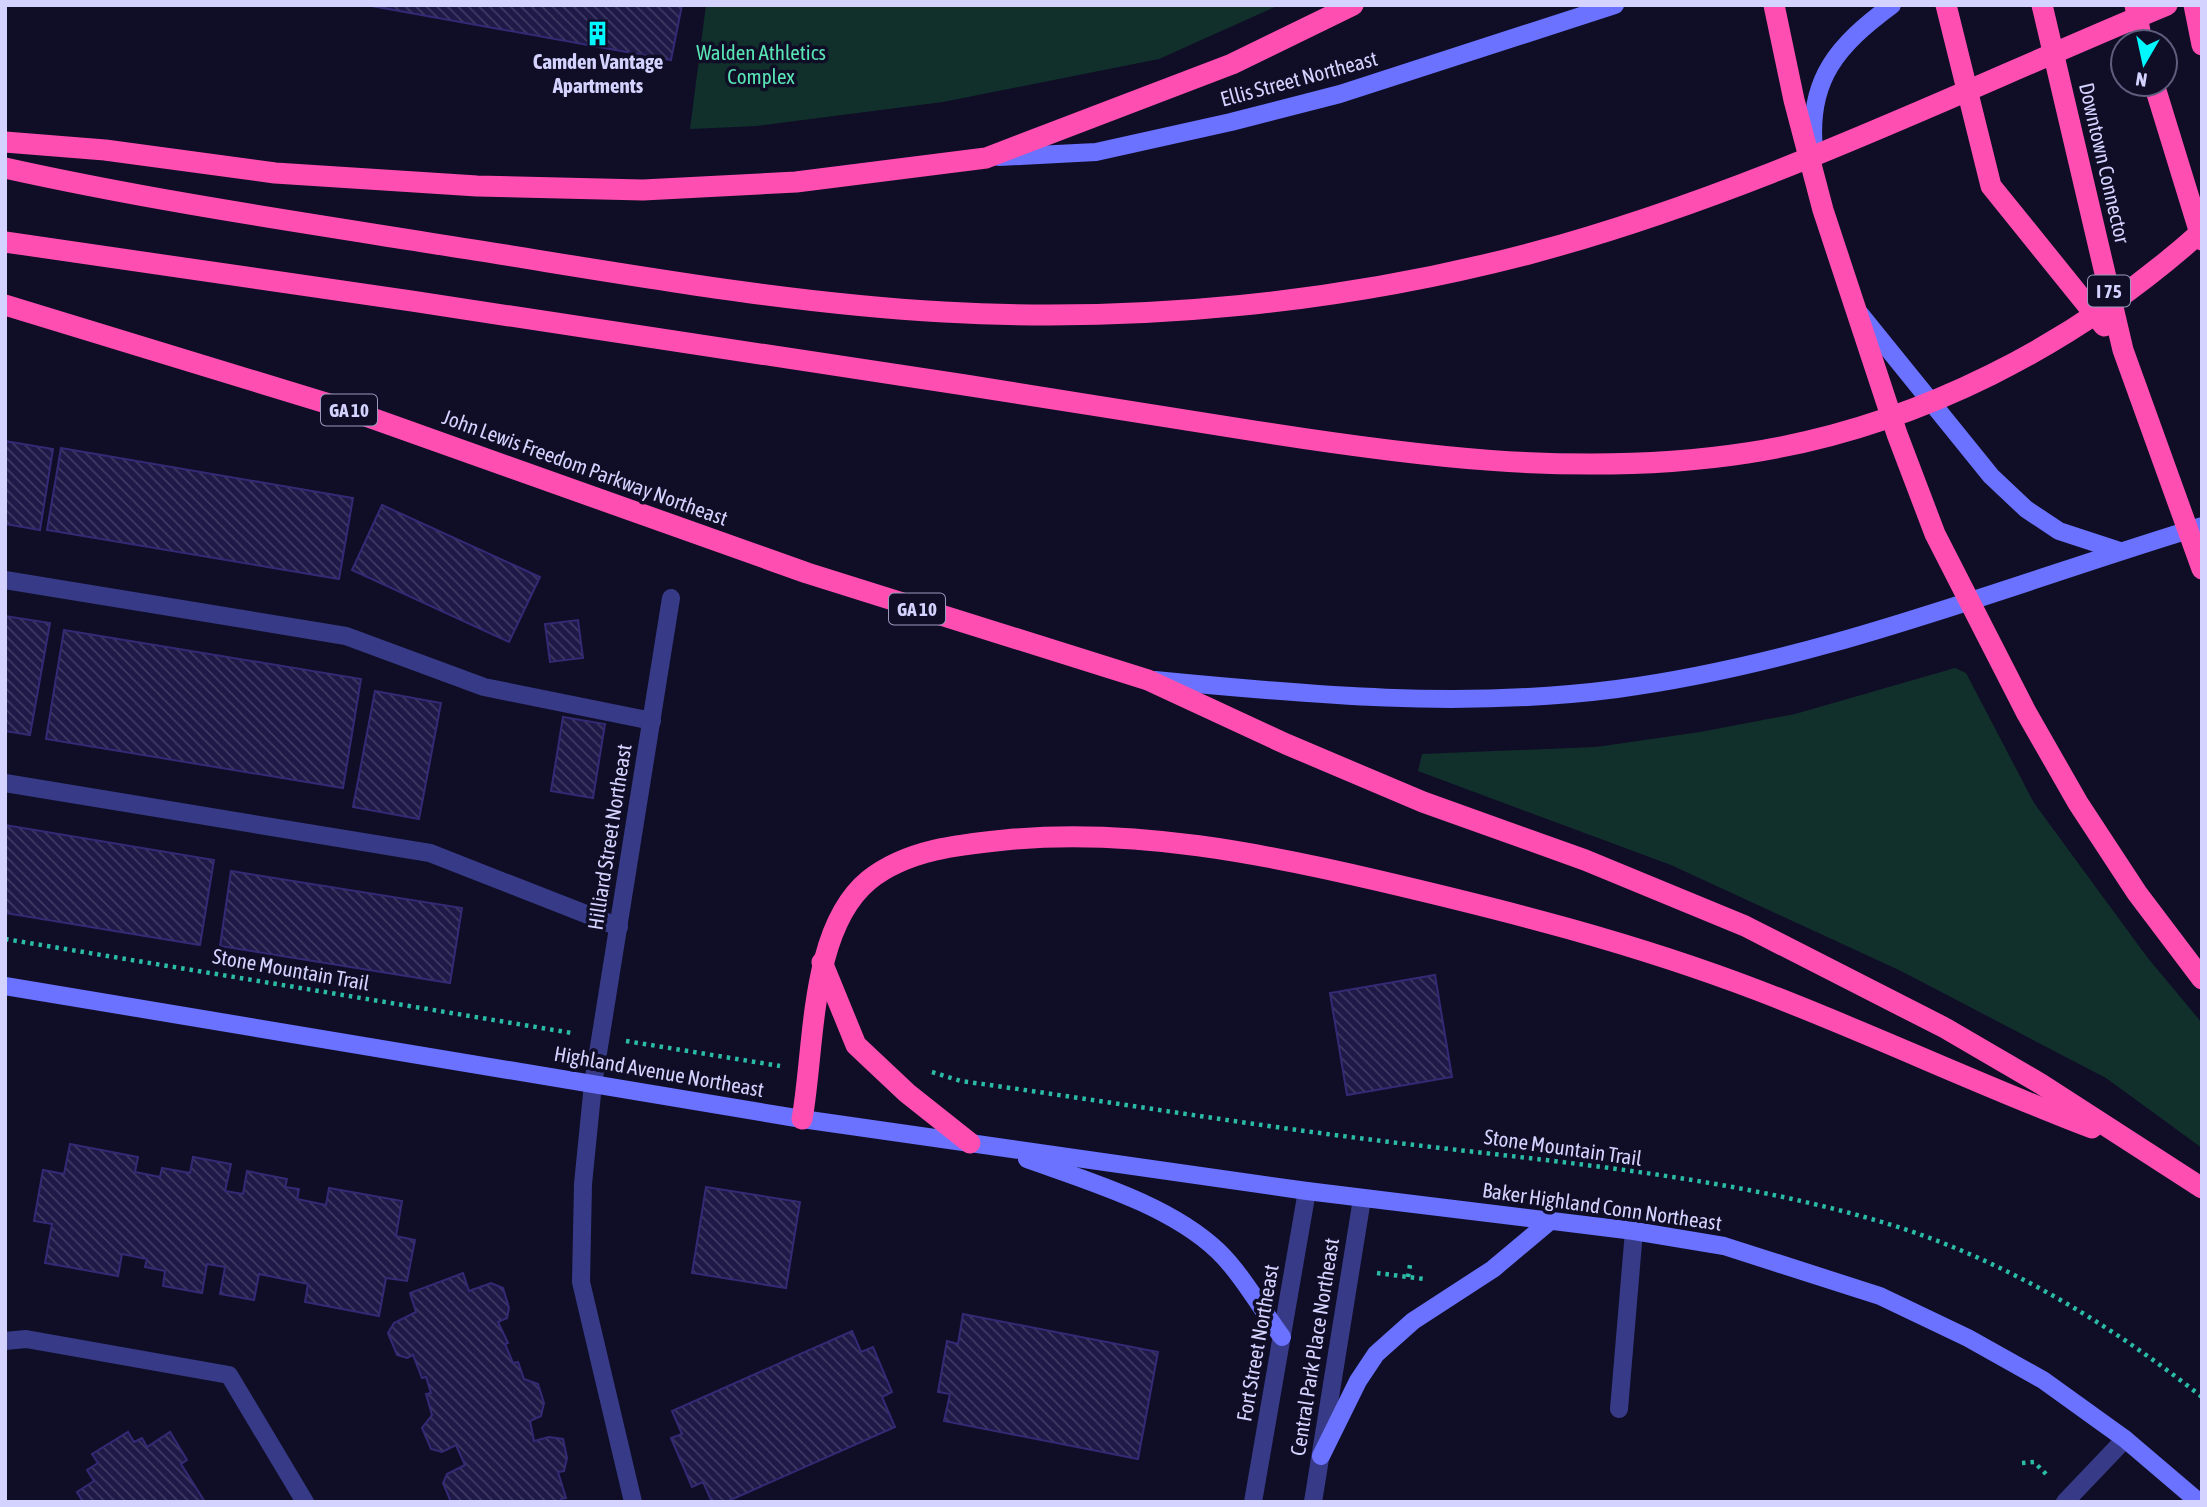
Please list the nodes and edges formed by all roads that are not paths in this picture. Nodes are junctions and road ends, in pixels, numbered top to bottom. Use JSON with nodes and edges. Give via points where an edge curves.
{"nodes":[{"id":1,"x":1353,"y":5,"type":"edge"},
{"id":2,"x":1615,"y":5,"type":"edge"},
{"id":3,"x":1774,"y":5,"type":"edge"},
{"id":4,"x":1892,"y":5,"type":"edge"},
{"id":5,"x":1946,"y":5,"type":"edge"},
{"id":6,"x":2042,"y":5,"type":"edge"},
{"id":7,"x":2135,"y":5,"type":"edge"},
{"id":8,"x":2167,"y":5,"type":"edge"},
{"id":9,"x":2194,"y":5,"type":"edge"},
{"id":10,"x":2139,"y":28,"type":"edge"},
{"id":11,"x":2202,"y":45,"type":"edge"},
{"id":12,"x":2158,"y":98,"type":"edge"},
{"id":13,"x":5,"y":142,"type":"edge"},
{"id":14,"x":986,"y":158,"type":"junction"},
{"id":15,"x":5,"y":167,"type":"edge"},
{"id":16,"x":1818,"y":191,"type":"junction"},
{"id":17,"x":2202,"y":231,"type":"edge"},
{"id":18,"x":2202,"y":240,"type":"edge"},
{"id":19,"x":5,"y":242,"type":"edge"},
{"id":20,"x":5,"y":305,"type":"edge"},
{"id":21,"x":1856,"y":310,"type":"junction"},
{"id":22,"x":2123,"y":350,"type":"junction"},
{"id":23,"x":2202,"y":526,"type":"edge"},
{"id":24,"x":2120,"y":551,"type":"junction"},
{"id":25,"x":2202,"y":569,"type":"edge"},
{"id":26,"x":5,"y":580,"type":"edge"},
{"id":27,"x":671,"y":598,"type":"dead end"},
{"id":28,"x":1972,"y":602,"type":"junction"},
{"id":29,"x":1148,"y":680,"type":"junction"},
{"id":30,"x":652,"y":721,"type":"junction"},
{"id":31,"x":5,"y":783,"type":"edge"},
{"id":32,"x":619,"y":927,"type":"junction"},
{"id":33,"x":822,"y":960,"type":"junction"},
{"id":34,"x":2202,"y":979,"type":"edge"},
{"id":35,"x":5,"y":986,"type":"edge"},
{"id":36,"x":593,"y":1084,"type":"junction"},
{"id":37,"x":802,"y":1119,"type":"junction"},
{"id":38,"x":2130,"y":1143,"type":"junction"},
{"id":39,"x":980,"y":1144,"type":"junction"},
{"id":40,"x":2202,"y":1188,"type":"edge"},
{"id":41,"x":1307,"y":1191,"type":"junction"},
{"id":42,"x":1362,"y":1199,"type":"junction"},
{"id":43,"x":1550,"y":1221,"type":"junction"},
{"id":44,"x":1634,"y":1231,"type":"junction"},
{"id":45,"x":1282,"y":1337,"type":"junction"},
{"id":46,"x":5,"y":1341,"type":"edge"},
{"id":47,"x":1619,"y":1409,"type":"dead end"},
{"id":48,"x":2125,"y":1439,"type":"junction"},
{"id":49,"x":1321,"y":1456,"type":"junction"},
{"id":50,"x":304,"y":1502,"type":"edge"},
{"id":51,"x":633,"y":1502,"type":"edge"},
{"id":52,"x":1253,"y":1502,"type":"edge"},
{"id":53,"x":1313,"y":1502,"type":"edge"},
{"id":54,"x":2066,"y":1502,"type":"edge"},
{"id":55,"x":2199,"y":1502,"type":"edge"}],
"edges":[{"from":1,"to":14,"type":"highway","via":[[1232,64]]},
{"from":2,"to":14,"type":"main road","name":"Ellis Street Northeast","via":[[1340,94],[1231,122],[1096,152]]},
{"from":3,"to":16,"type":"highway"},
{"from":4,"to":16,"type":"main road","via":[[1855,32],[1834,56],[1822,82],[1812,125]]},
{"from":5,"to":22,"type":"highway","via":[[1991,186]]},
{"from":6,"to":22,"type":"highway","name":"Downtown Connector","number":"I 75"},
{"from":7,"to":10,"type":"highway"},
{"from":8,"to":15,"type":"highway","via":[[1793,166],[1611,231],[1399,282],[1295,298],[1157,311],[971,313],[797,300],[104,190]]},
{"from":9,"to":11,"type":"highway"},
{"from":12,"to":18,"type":"highway"},
{"from":13,"to":14,"type":"highway","via":[[275,173],[554,190],[796,182]]},
{"from":16,"to":21,"type":"highway"},
{"from":17,"to":19,"type":"highway","via":[[2077,328],[2020,361],[1896,414],[1818,439],[1750,452],[1679,461],[1598,463],[1499,461],[1375,449],[637,333]]},
{"from":20,"to":29,"type":"highway","name":"John Lewis Freedom Parkway Northeast","number":"GA 10","via":[[349,410],[807,573]]},
{"from":21,"to":24,"type":"main road","via":[[1992,476],[2026,509],[2059,530]]},
{"from":21,"to":28,"type":"highway","via":[[1935,534]]},
{"from":22,"to":25,"type":"highway","name":"Downtown Connector","number":"I 75"},
{"from":23,"to":24,"type":"main road"},
{"from":24,"to":28,"type":"main road"},
{"from":26,"to":30,"type":"street","via":[[346,636],[484,687]]},
{"from":27,"to":30,"type":"street","name":"Hilliard Street Northeast"},
{"from":28,"to":29,"type":"main road","via":[[1811,651],[1616,689],[1398,699]]},
{"from":28,"to":34,"type":"highway","via":[[2026,712],[2078,803],[2137,893]]},
{"from":29,"to":38,"type":"highway","name":"John Lewis Freedom Parkway Northeast","via":[[1423,802],[1585,860],[1745,926],[1945,1028]]},
{"from":30,"to":32,"type":"street","name":"Hilliard Street Northeast"},
{"from":31,"to":32,"type":"street","via":[[430,853]]},
{"from":32,"to":36,"type":"street","name":"Hilliard Street Northeast"},
{"from":33,"to":37,"type":"highway"},
{"from":33,"to":38,"type":"highway","via":[[843,909],[868,881],[898,862],[988,842],[1132,837],[1309,864],[1532,917],[1647,951],[1757,990]]},
{"from":33,"to":39,"type":"highway","via":[[856,1045],[907,1093]]},
{"from":35,"to":36,"type":"main road","name":"Highland Avenue Northeast"},
{"from":36,"to":37,"type":"main road","name":"Highland Avenue Northeast"},
{"from":36,"to":51,"type":"street","name":"Hilliard Street Northeast","via":[[583,1184],[581,1282]]},
{"from":37,"to":39,"type":"main road","name":"Highland Avenue Northeast"},
{"from":38,"to":40,"type":"highway"},
{"from":39,"to":41,"type":"main road","name":"Highland Avenue Northeast"},
{"from":39,"to":45,"type":"main road","via":[[1091,1182],[1148,1206],[1195,1233],[1219,1252]]},
{"from":41,"to":42,"type":"main road","name":"Baker Highland Conn Northeast"},
{"from":41,"to":45,"type":"street","name":"Fort Street Northeast"},
{"from":42,"to":43,"type":"main road","name":"Baker Highland Conn Northeast"},
{"from":42,"to":49,"type":"street","name":"Central Park Place Northeast"},
{"from":43,"to":44,"type":"main road","name":"Baker Highland Conn Northeast"},
{"from":43,"to":49,"type":"main road","via":[[1493,1269],[1413,1321],[1376,1354]]},
{"from":44,"to":47,"type":"street"},
{"from":44,"to":48,"type":"main road","name":"Baker Highland Conn Northeast","via":[[1724,1246],[1880,1296],[2043,1380]]},
{"from":45,"to":52,"type":"street","name":"Fort Street Northeast"},
{"from":46,"to":50,"type":"street","via":[[26,1339],[229,1376]]},
{"from":48,"to":54,"type":"street"},
{"from":48,"to":55,"type":"main road","name":"Baker Highland Conn Northeast"},
{"from":49,"to":53,"type":"street","name":"Central Park Place Northeast"}]}
